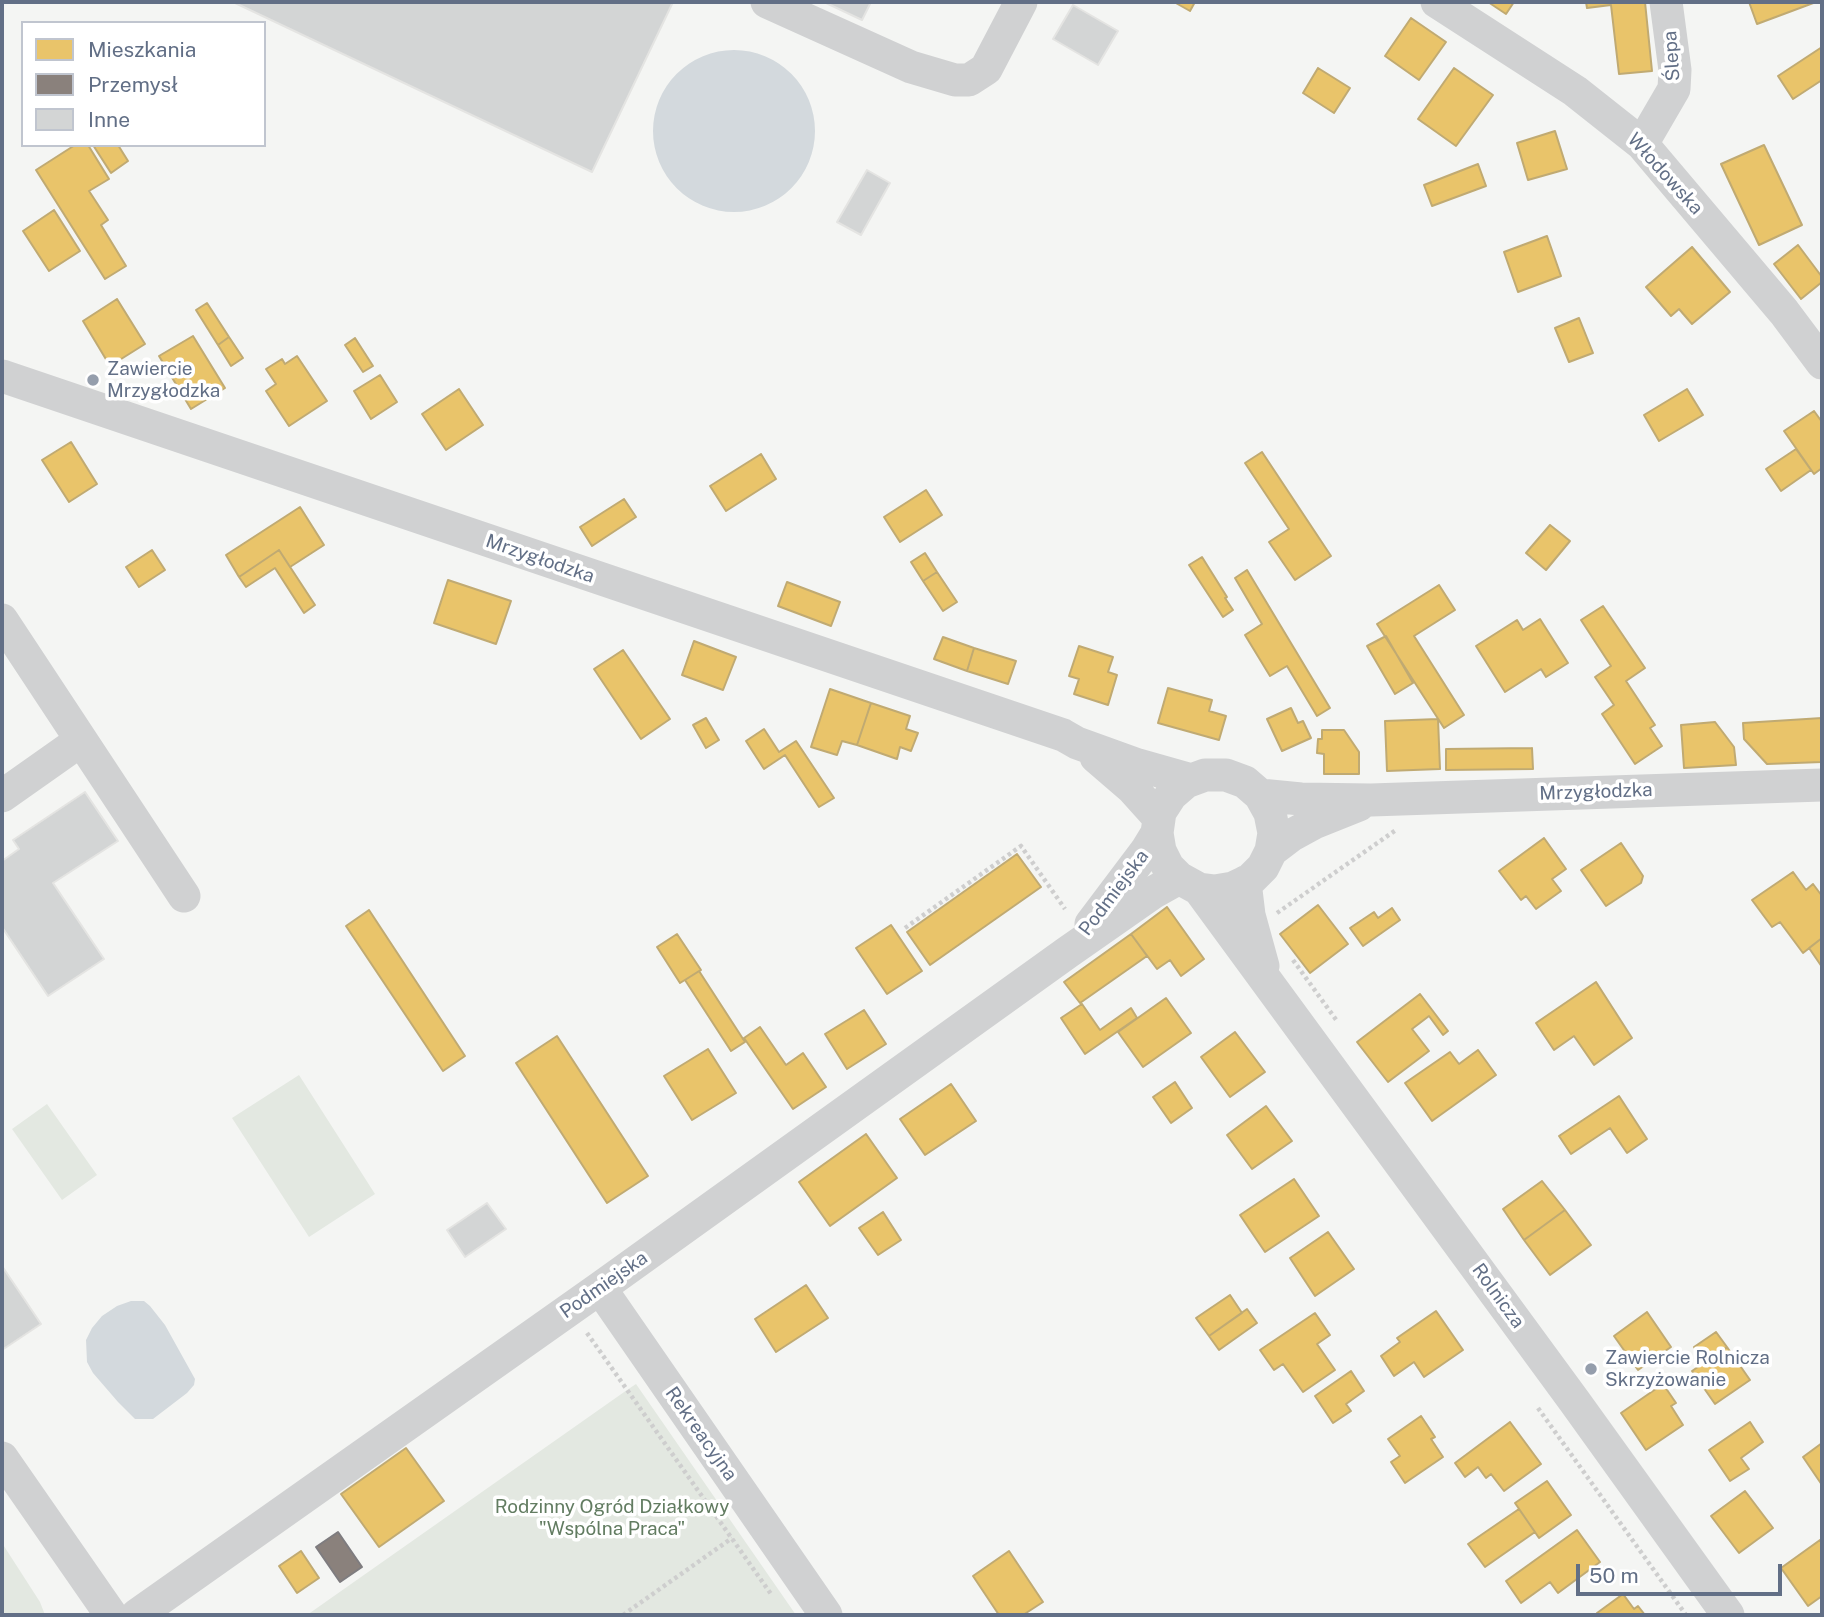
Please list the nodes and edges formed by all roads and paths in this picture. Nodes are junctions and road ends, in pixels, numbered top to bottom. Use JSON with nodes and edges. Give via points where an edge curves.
{"nodes":[{"id":1,"x":767,"y":2,"type":"edge"},
{"id":2,"x":1021,"y":2,"type":"edge"},
{"id":3,"x":1437,"y":2,"type":"edge"},
{"id":4,"x":1667,"y":2,"type":"edge"},
{"id":5,"x":1642,"y":144,"type":"junction"},
{"id":6,"x":1822,"y":363,"type":"edge"},
{"id":7,"x":2,"y":376,"type":"edge"},
{"id":8,"x":2,"y":620,"type":"edge"},
{"id":9,"x":80,"y":741,"type":"junction"},
{"id":10,"x":1077,"y":743,"type":"junction"},
{"id":11,"x":1191,"y":780,"type":"junction"},
{"id":12,"x":1822,"y":785,"type":"edge"},
{"id":13,"x":1260,"y":795,"type":"junction"},
{"id":14,"x":2,"y":796,"type":"edge"},
{"id":15,"x":1371,"y":800,"type":"junction"},
{"id":16,"x":1404,"y":824,"type":"dead end"},
{"id":17,"x":1158,"y":825,"type":"junction"},
{"id":18,"x":1271,"y":851,"type":"junction"},
{"id":19,"x":1245,"y":882,"type":"junction"},
{"id":20,"x":1189,"y":884,"type":"junction"},
{"id":21,"x":184,"y":896,"type":"dead end"},
{"id":22,"x":1067,"y":911,"type":"dead end"},
{"id":23,"x":1276,"y":914,"type":"dead end"},
{"id":24,"x":905,"y":928,"type":"dead end"},
{"id":25,"x":1068,"y":952,"type":"junction"},
{"id":26,"x":1266,"y":978,"type":"junction"},
{"id":27,"x":600,"y":1288,"type":"junction"},
{"id":28,"x":570,"y":1309,"type":"junction"},
{"id":29,"x":2,"y":1458,"type":"edge"},
{"id":30,"x":732,"y":1538,"type":"junction"},
{"id":31,"x":778,"y":1604,"type":"dead end"},
{"id":32,"x":111,"y":1615,"type":"edge"},
{"id":33,"x":137,"y":1615,"type":"edge"},
{"id":34,"x":623,"y":1615,"type":"edge"},
{"id":35,"x":826,"y":1615,"type":"edge"},
{"id":36,"x":1728,"y":1615,"type":"edge"}],
"edges":[{"from":1,"to":2,"type":"street","via":[[911,67],[969,80],[986,69]]},
{"from":3,"to":5,"type":"street","name":"Włodowska","via":[[1575,91]]},
{"from":4,"to":5,"type":"street","name":"Ślepa","via":[[1675,89]]},
{"from":5,"to":6,"type":"street","name":"Włodowska"},
{"from":7,"to":10,"type":"street","name":"Mrzygłodzka"},
{"from":8,"to":9,"type":"street"},
{"from":9,"to":14,"type":"street"},
{"from":9,"to":21,"type":"street"},
{"from":10,"to":11,"type":"street","name":"Mrzygłodzka"},
{"from":10,"to":17,"type":"street","name":"Mrzygłodzka","via":[[1132,788]]},
{"from":11,"to":13,"type":"street","via":[[1226,775],[1245,782]]},
{"from":11,"to":17,"type":"street","via":[[1171,795]]},
{"from":12,"to":15,"type":"street","name":"Mrzygłodzka"},
{"from":13,"to":15,"type":"street","name":"Mrzygłodzka"},
{"from":13,"to":18,"type":"street","via":[[1274,833]]},
{"from":15,"to":18,"type":"street","name":"Mrzygłodzka","via":[[1292,835]]},
{"from":16,"to":23,"type":"path"},
{"from":17,"to":20,"type":"street","via":[[1160,851],[1168,867]]},
{"from":17,"to":25,"type":"street","name":"Podmiejska","via":[[1139,861]]},
{"from":18,"to":19,"type":"street","via":[[1263,867]]},
{"from":19,"to":20,"type":"street","via":[[1215,891]]},
{"from":19,"to":26,"type":"street","name":"Rolnicza"},
{"from":20,"to":25,"type":"street","name":"Podmiejska","via":[[1154,892]]},
{"from":20,"to":26,"type":"street","name":"Rolnicza"},
{"from":22,"to":24,"type":"path","via":[[1021,846]]},
{"from":25,"to":27,"type":"street","name":"Podmiejska"},
{"from":26,"to":36,"type":"street","name":"Rolnicza"},
{"from":27,"to":28,"type":"street","name":"Podmiejska"},
{"from":27,"to":35,"type":"street","name":"Rekreacyjna"},
{"from":28,"to":30,"type":"path"},
{"from":28,"to":33,"type":"street","name":"Podmiejska"},
{"from":29,"to":32,"type":"street"},
{"from":30,"to":31,"type":"path"},
{"from":30,"to":34,"type":"path"}]}
